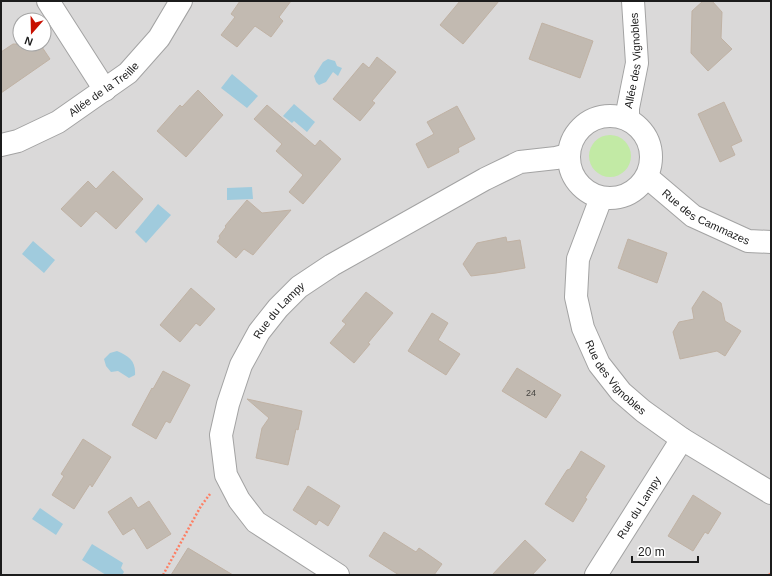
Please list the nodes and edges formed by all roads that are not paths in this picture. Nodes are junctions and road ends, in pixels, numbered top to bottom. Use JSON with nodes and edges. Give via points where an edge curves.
{"nodes":[{"id":1,"x":48,"y":1,"type":"edge"},
{"id":2,"x":181,"y":1,"type":"edge"},
{"id":3,"x":633,"y":1,"type":"edge"},
{"id":4,"x":105,"y":90,"type":"junction"},
{"id":5,"x":628,"y":119,"type":"junction"},
{"id":6,"x":1,"y":145,"type":"edge"},
{"id":7,"x":568,"y":155,"type":"junction"},
{"id":8,"x":647,"y":177,"type":"junction"},
{"id":9,"x":600,"y":198,"type":"junction"},
{"id":10,"x":771,"y":242,"type":"edge"},
{"id":11,"x":682,"y":439,"type":"junction"},
{"id":12,"x":771,"y":493,"type":"edge"},
{"id":13,"x":338,"y":575,"type":"edge"},
{"id":14,"x":596,"y":575,"type":"edge"}],
"edges":[{"from":1,"to":4,"type":"street"},
{"from":2,"to":4,"type":"street","name":"Allée de la Treille","via":[[159,38],[128,73]]},
{"from":3,"to":5,"type":"street","name":"Allée des Vignobles","via":[[637,63]]},
{"from":4,"to":6,"type":"street","name":"Allée de la Treille","via":[[58,122],[18,141]]},
{"from":5,"to":7,"type":"street","via":[[615,115],[589,121],[578,130],[571,141]]},
{"from":5,"to":8,"type":"street","via":[[640,127],[647,138],[651,164]]},
{"from":7,"to":9,"type":"street","via":[[570,169],[576,182],[587,192]]},
{"from":7,"to":13,"type":"street","name":"Rue du Lampy","via":[[520,162],[332,265],[299,287],[259,332],[241,365],[228,404],[221,435],[226,475],[239,500],[256,522]]},
{"from":8,"to":9,"type":"street","via":[[638,188],[627,195]]},
{"from":8,"to":10,"type":"street","name":"Rue des Cammazes","via":[[693,216],[748,241]]},
{"from":9,"to":11,"type":"street","name":"Rue des Vignobles","via":[[578,259],[576,297],[583,328],[599,364],[622,392],[643,411]]},
{"from":11,"to":12,"type":"street","name":"Rue des Vignobles"},
{"from":11,"to":14,"type":"street","name":"Rue du Lampy"}]}
